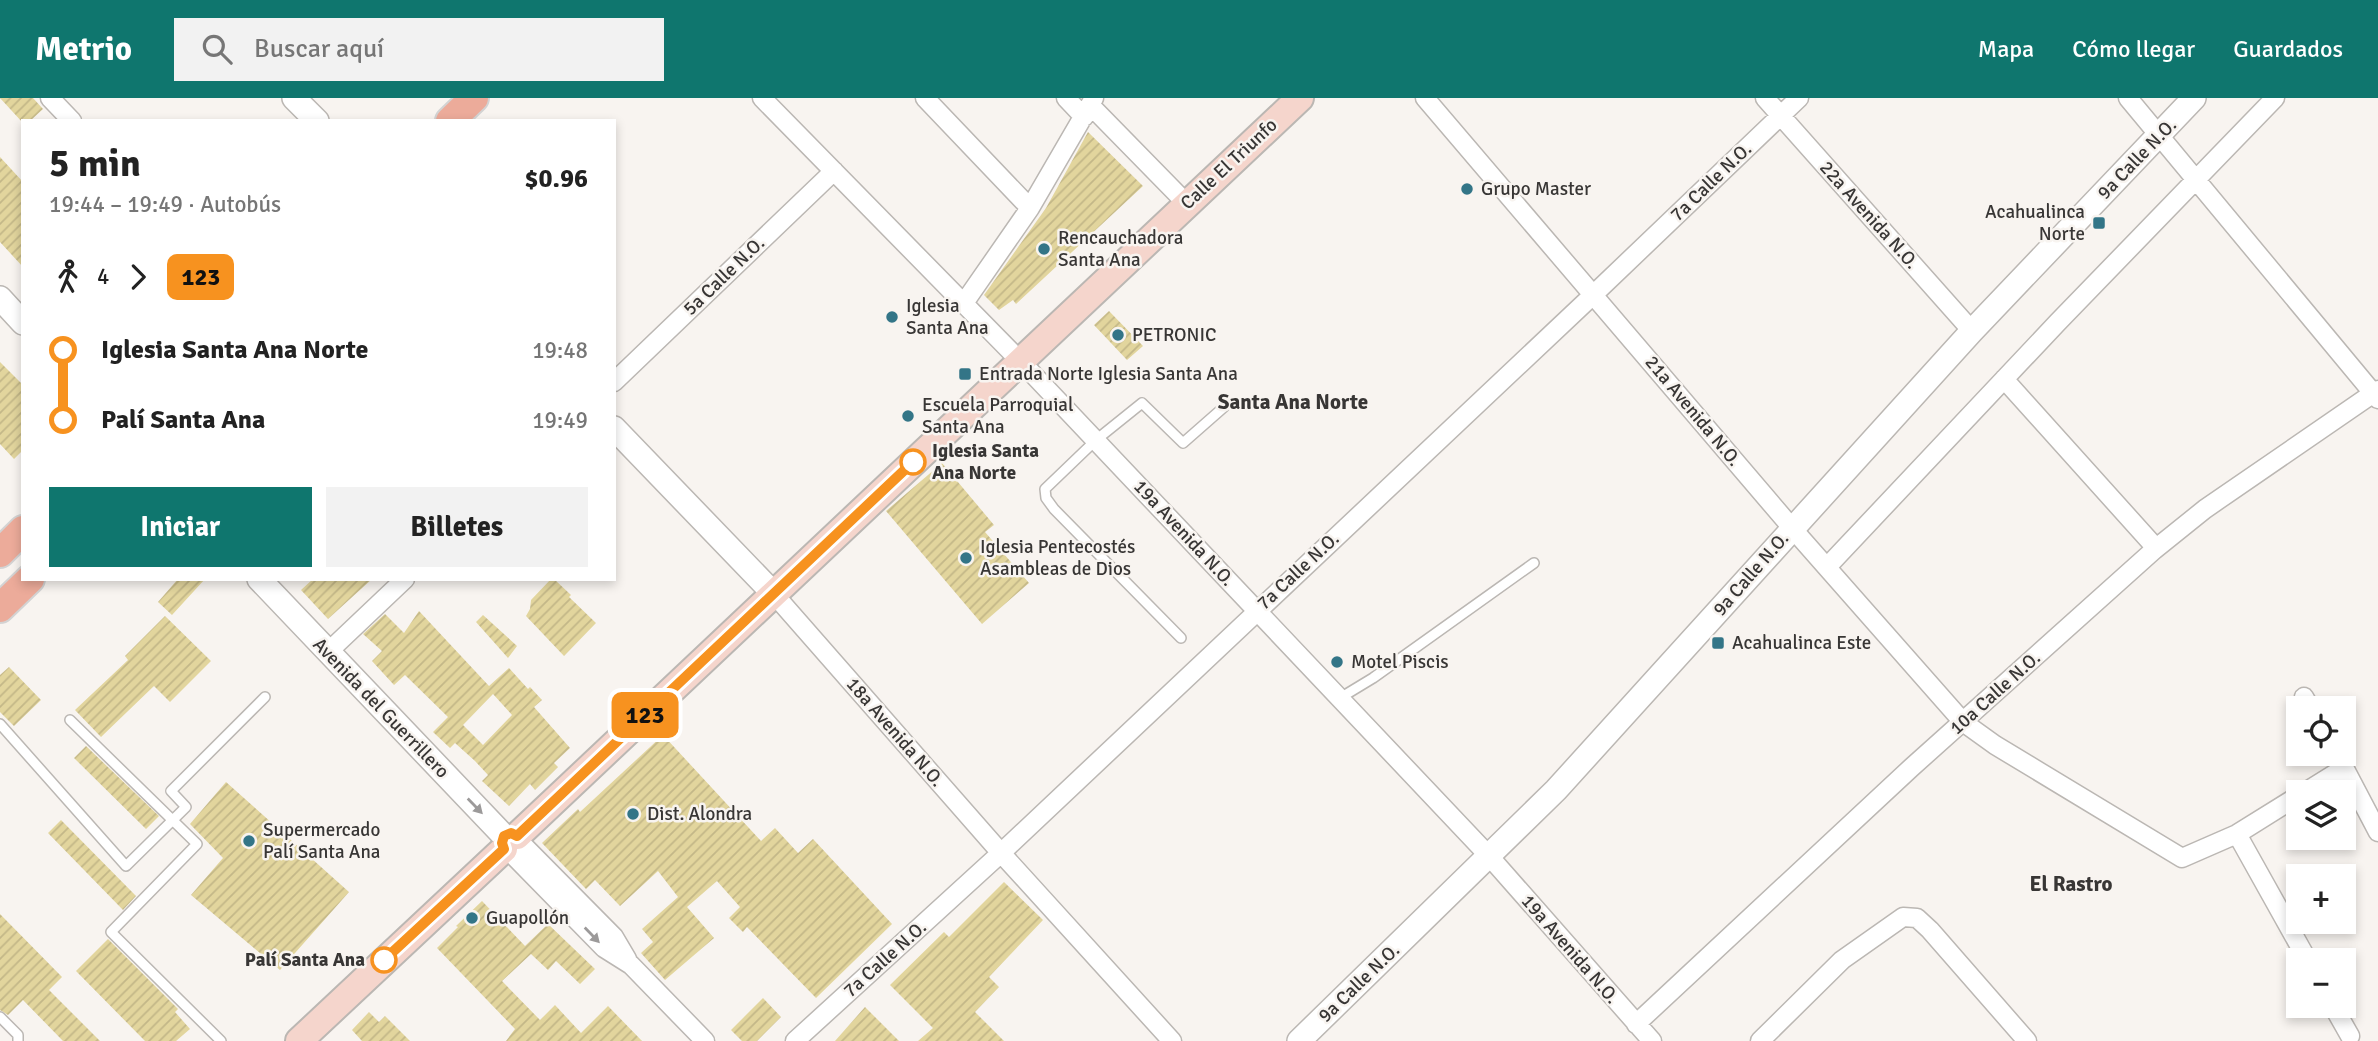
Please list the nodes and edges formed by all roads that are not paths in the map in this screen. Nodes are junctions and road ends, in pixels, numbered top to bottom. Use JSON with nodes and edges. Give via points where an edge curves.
{"nodes":[{"id":1,"x":50,"y":98,"type":"edge"},
{"id":2,"x":294,"y":98,"type":"edge"},
{"id":3,"x":474,"y":98,"type":"edge"},
{"id":4,"x":762,"y":98,"type":"edge"},
{"id":5,"x":925,"y":98,"type":"edge"},
{"id":6,"x":1066,"y":98,"type":"edge"},
{"id":7,"x":1300,"y":98,"type":"edge"},
{"id":8,"x":1425,"y":98,"type":"edge"},
{"id":9,"x":1765,"y":98,"type":"edge"},
{"id":10,"x":1798,"y":98,"type":"edge"},
{"id":11,"x":2128,"y":98,"type":"edge"},
{"id":12,"x":2194,"y":98,"type":"edge"},
{"id":13,"x":2275,"y":98,"type":"edge"},
{"id":14,"x":1089,"y":107,"type":"edge"},
{"id":15,"x":1781,"y":116,"type":"junction"},
{"id":16,"x":70,"y":119,"type":"edge"},
{"id":17,"x":315,"y":119,"type":"edge"},
{"id":18,"x":452,"y":119,"type":"edge"},
{"id":19,"x":2159,"y":135,"type":"junction"},
{"id":20,"x":834,"y":171,"type":"junction"},
{"id":21,"x":2197,"y":180,"type":"junction"},
{"id":22,"x":1187,"y":204,"type":"junction"},
{"id":23,"x":1030,"y":208,"type":"junction"},
{"id":24,"x":1593,"y":295,"type":"junction"},
{"id":25,"x":0,"y":298,"type":"edge"},
{"id":26,"x":964,"y":303,"type":"junction"},
{"id":27,"x":21,"y":321,"type":"edge"},
{"id":28,"x":1972,"y":331,"type":"junction"},
{"id":29,"x":1020,"y":361,"type":"junction"},
{"id":30,"x":2004,"y":379,"type":"junction"},
{"id":31,"x":616,"y":380,"type":"edge"},
{"id":32,"x":2377,"y":394,"type":"edge"},
{"id":33,"x":1224,"y":407,"type":"dead end"},
{"id":34,"x":616,"y":430,"type":"edge"},
{"id":35,"x":1096,"y":440,"type":"junction"},
{"id":36,"x":1792,"y":528,"type":"junction"},
{"id":37,"x":21,"y":532,"type":"edge"},
{"id":38,"x":2156,"y":548,"type":"junction"},
{"id":39,"x":0,"y":553,"type":"edge"},
{"id":40,"x":1534,"y":563,"type":"dead end"},
{"id":41,"x":1827,"y":567,"type":"junction"},
{"id":42,"x":28,"y":581,"type":"edge"},
{"id":43,"x":261,"y":581,"type":"edge"},
{"id":44,"x":403,"y":581,"type":"edge"},
{"id":45,"x":773,"y":593,"type":"junction"},
{"id":46,"x":0,"y":608,"type":"edge"},
{"id":47,"x":1257,"y":610,"type":"junction"},
{"id":48,"x":1181,"y":638,"type":"dead end"},
{"id":49,"x":328,"y":652,"type":"junction"},
{"id":50,"x":265,"y":697,"type":"dead end"},
{"id":51,"x":1340,"y":698,"type":"junction"},
{"id":52,"x":70,"y":720,"type":"dead end"},
{"id":53,"x":1963,"y":722,"type":"junction"},
{"id":54,"x":0,"y":724,"type":"edge"},
{"id":55,"x":2335,"y":766,"type":"edge"},
{"id":56,"x":2344,"y":766,"type":"edge"},
{"id":57,"x":2319,"y":780,"type":"edge"},
{"id":58,"x":2286,"y":803,"type":"edge"},
{"id":59,"x":172,"y":820,"type":"junction"},
{"id":60,"x":2378,"y":832,"type":"edge"},
{"id":61,"x":2237,"y":834,"type":"junction"},
{"id":62,"x":511,"y":843,"type":"junction"},
{"id":63,"x":1001,"y":853,"type":"junction"},
{"id":64,"x":1489,"y":856,"type":"junction"},
{"id":65,"x":2301,"y":948,"type":"edge"},
{"id":66,"x":0,"y":1017,"type":"edge"},
{"id":67,"x":2340,"y":1018,"type":"edge"},
{"id":68,"x":1636,"y":1024,"type":"junction"},
{"id":69,"x":2350,"y":1036,"type":"dead end"},
{"id":70,"x":19,"y":1041,"type":"edge"},
{"id":71,"x":221,"y":1041,"type":"edge"},
{"id":72,"x":299,"y":1041,"type":"edge"},
{"id":73,"x":705,"y":1041,"type":"edge"},
{"id":74,"x":795,"y":1041,"type":"edge"},
{"id":75,"x":1172,"y":1041,"type":"edge"},
{"id":76,"x":1299,"y":1041,"type":"edge"},
{"id":77,"x":1651,"y":1041,"type":"edge"},
{"id":78,"x":1760,"y":1041,"type":"edge"},
{"id":79,"x":2026,"y":1041,"type":"edge"}],
"edges":[{"from":1,"to":16,"type":"street"},
{"from":2,"to":17,"type":"street"},
{"from":3,"to":18,"type":"main road"},
{"from":4,"to":20,"type":"street","name":"19a Avenida N.O."},
{"from":5,"to":23,"type":"street"},
{"from":6,"to":14,"type":"street"},
{"from":7,"to":22,"type":"main road","name":"Calle El Triunfo"},
{"from":8,"to":24,"type":"street","name":"21a Avenida N.O."},
{"from":9,"to":15,"type":"street","name":"22a Avenida N.O."},
{"from":10,"to":15,"type":"street","name":"7a Calle N.O."},
{"from":11,"to":19,"type":"street"},
{"from":12,"to":19,"type":"street","name":"9a Calle N.O."},
{"from":13,"to":21,"type":"street"},
{"from":14,"to":22,"type":"street"},
{"from":14,"to":23,"type":"street"},
{"from":15,"to":24,"type":"street","name":"7a Calle N.O."},
{"from":15,"to":28,"type":"street","name":"22a Avenida N.O."},
{"from":19,"to":21,"type":"street"},
{"from":19,"to":28,"type":"street","name":"9a Calle N.O."},
{"from":20,"to":26,"type":"street","name":"19a Avenida N.O."},
{"from":20,"to":31,"type":"street","name":"5a Calle N.O."},
{"from":21,"to":30,"type":"street"},
{"from":21,"to":32,"type":"street"},
{"from":22,"to":29,"type":"main road","name":"Calle El Triunfo"},
{"from":23,"to":26,"type":"street"},
{"from":24,"to":36,"type":"street","name":"21a Avenida N.O."},
{"from":24,"to":47,"type":"street","name":"7a Calle N.O."},
{"from":25,"to":27,"type":"street"},
{"from":26,"to":29,"type":"street","name":"19a Avenida N.O."},
{"from":28,"to":36,"type":"street","name":"9a Calle N.O."},
{"from":29,"to":35,"type":"street","name":"19a Avenida N.O."},
{"from":29,"to":45,"type":"main road","name":"Calle El Triunfo"},
{"from":30,"to":38,"type":"street"},
{"from":30,"to":41,"type":"street"},
{"from":32,"to":38,"type":"street","name":"10a Calle N.O.","via":[[2205,509]]},
{"from":33,"to":35,"type":"lane","via":[[1183,443],[1142,403]]},
{"from":34,"to":45,"type":"street","name":"18a Avenida N.O."},
{"from":35,"to":47,"type":"street","name":"19a Avenida N.O."},
{"from":35,"to":48,"type":"lane","via":[[1045,489],[1046,498]]},
{"from":36,"to":41,"type":"street","name":"21a Avenida N.O."},
{"from":36,"to":64,"type":"street","name":"9a Calle N.O.","via":[[1556,790]]},
{"from":37,"to":39,"type":"main road"},
{"from":38,"to":53,"type":"street","name":"10a Calle N.O."},
{"from":40,"to":51,"type":"lane"},
{"from":41,"to":53,"type":"street","name":"21a Avenida N.O."},
{"from":42,"to":46,"type":"main road"},
{"from":43,"to":49,"type":"street","name":"Avenida del Guerrillero"},
{"from":44,"to":49,"type":"street"},
{"from":45,"to":62,"type":"main road","name":"Calle El Triunfo"},
{"from":45,"to":63,"type":"street","name":"18a Avenida N.O."},
{"from":47,"to":51,"type":"street","name":"19a Avenida N.O."},
{"from":47,"to":63,"type":"street","name":"7a Calle N.O."},
{"from":49,"to":62,"type":"street","name":"Avenida del Guerrillero","one_way":true},
{"from":50,"to":59,"type":"lane","via":[[171,790],[186,807]]},
{"from":51,"to":64,"type":"street","name":"19a Avenida N.O."},
{"from":52,"to":59,"type":"lane"},
{"from":53,"to":61,"type":"street","name":"21a Avenida N.O.","via":[[2182,858]]},
{"from":53,"to":68,"type":"street","name":"10a Calle N.O."},
{"from":54,"to":59,"type":"lane","via":[[126,866]]},
{"from":55,"to":57,"type":"street"},
{"from":56,"to":60,"type":"street"},
{"from":58,"to":61,"type":"street"},
{"from":59,"to":71,"type":"lane","via":[[197,844],[111,932]]},
{"from":61,"to":65,"type":"street"},
{"from":62,"to":72,"type":"main road","name":"Calle El Triunfo"},
{"from":62,"to":73,"type":"street","name":"Avenida del Guerrillero","via":[[604,948],[631,965]]},
{"from":63,"to":74,"type":"street","name":"7a Calle N.O."},
{"from":63,"to":75,"type":"street","name":"18a Avenida N.O."},
{"from":64,"to":68,"type":"street","name":"19a Avenida N.O."},
{"from":64,"to":76,"type":"street","name":"9a Calle N.O."},
{"from":66,"to":70,"type":"lane"},
{"from":67,"to":69,"type":"street"},
{"from":68,"to":77,"type":"street","name":"19a Avenida N.O."},
{"from":78,"to":79,"type":"street","via":[[1842,960],[1903,917],[1917,918],[1930,930]]}]}
